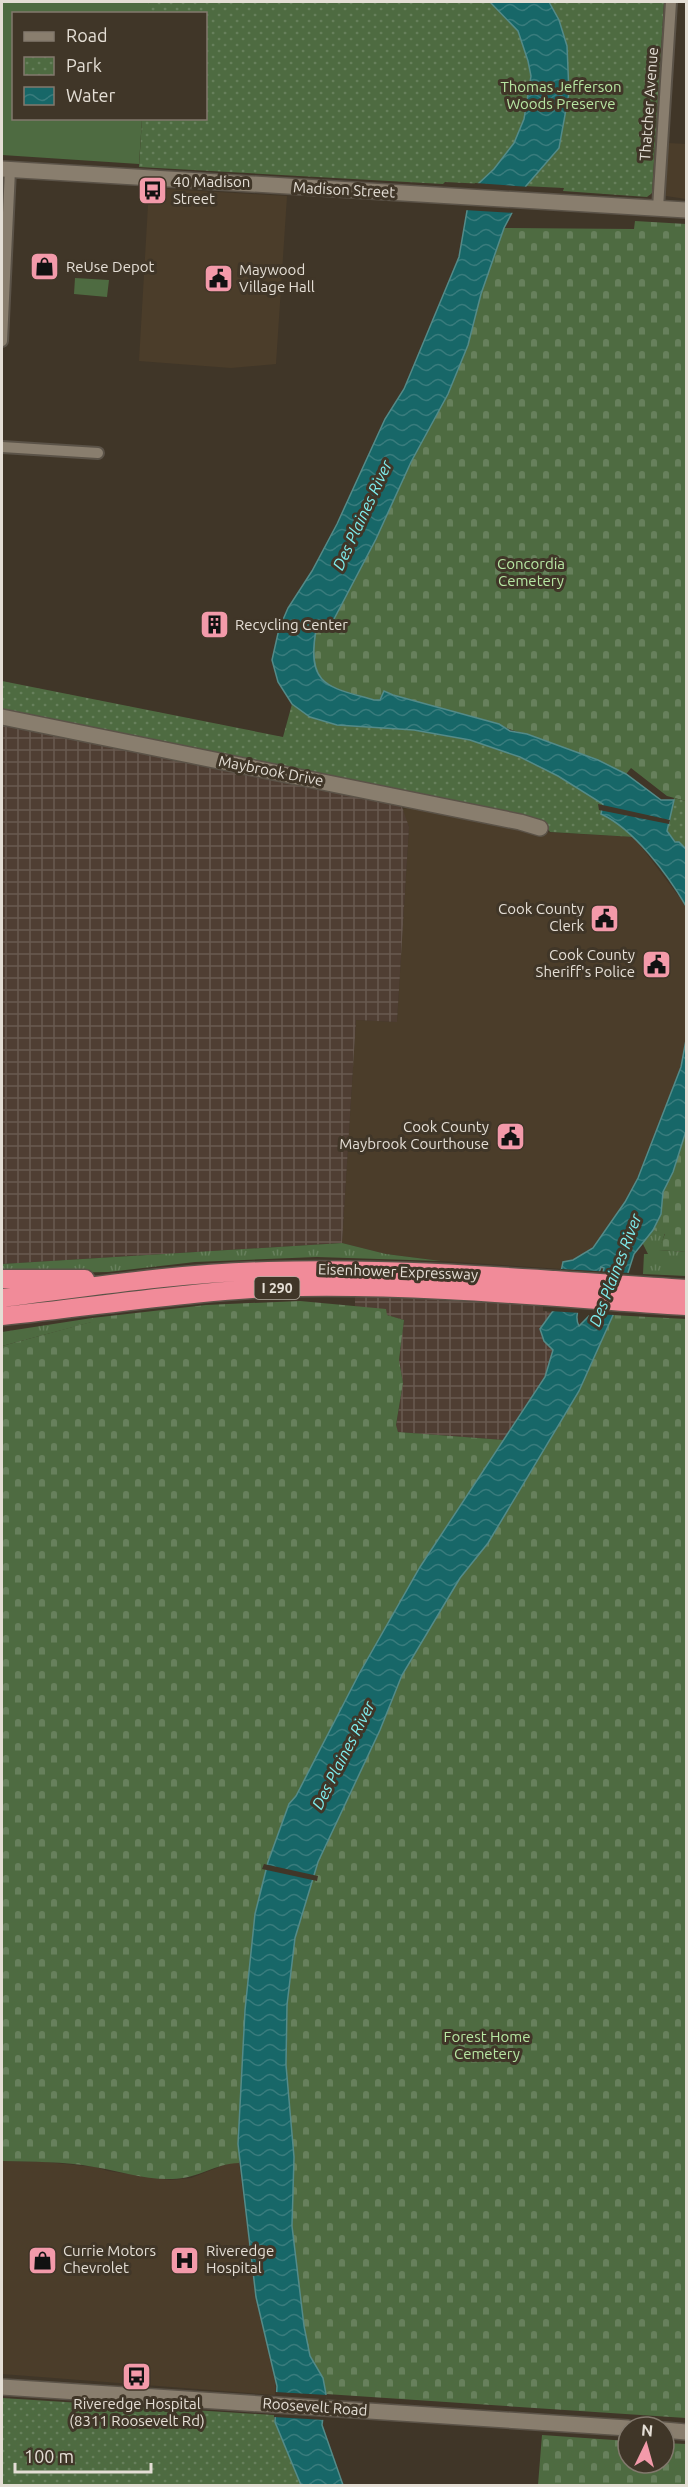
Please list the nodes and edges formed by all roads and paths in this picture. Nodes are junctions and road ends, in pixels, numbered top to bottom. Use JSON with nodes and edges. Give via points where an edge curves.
{"nodes":[{"id":1,"x":671,"y":2,"type":"edge"},
{"id":2,"x":6,"y":170,"type":"edge"},
{"id":3,"x":658,"y":208,"type":"junction"},
{"id":4,"x":687,"y":210,"type":"edge"},
{"id":5,"x":2,"y":341,"type":"edge"},
{"id":6,"x":2,"y":447,"type":"edge"},
{"id":7,"x":98,"y":453,"type":"dead end"},
{"id":8,"x":2,"y":717,"type":"edge"},
{"id":9,"x":540,"y":828,"type":"dead end"},
{"id":10,"x":2,"y":1279,"type":"edge"},
{"id":11,"x":122,"y":1283,"type":"junction"},
{"id":12,"x":556,"y":1289,"type":"junction"},
{"id":13,"x":687,"y":1289,"type":"edge"},
{"id":14,"x":638,"y":1294,"type":"junction"},
{"id":15,"x":2,"y":1298,"type":"edge"},
{"id":16,"x":687,"y":1306,"type":"edge"},
{"id":17,"x":11,"y":1315,"type":"edge"},
{"id":18,"x":2,"y":1323,"type":"edge"},
{"id":19,"x":2,"y":2387,"type":"edge"},
{"id":20,"x":616,"y":2427,"type":"edge"}],
"edges":[{"from":1,"to":3,"type":"street","name":"Thatcher Avenue"},
{"from":2,"to":3,"type":"main road","name":"Madison Street"},
{"from":2,"to":5,"type":"street"},
{"from":3,"to":4,"type":"main road","name":"Madison Street"},
{"from":6,"to":7,"type":"street"},
{"from":8,"to":9,"type":"main road","name":"Maybrook Drive"},
{"from":10,"to":11,"type":"highway","via":[[77,1278]]},
{"from":11,"to":12,"type":"highway","name":"Eisenhower Expressway","number":"I 290","via":[[232,1273],[397,1271]]},
{"from":11,"to":15,"type":"highway","name":"Eisenhower Expressway","number":"I 290"},
{"from":12,"to":14,"type":"highway","name":"Eisenhower Expressway","number":"I 290"},
{"from":12,"to":17,"type":"highway","name":"Eisenhower Expressway","number":"I 290","via":[[298,1287],[190,1294]]},
{"from":13,"to":14,"type":"highway","name":"Eisenhower Expressway","number":"I 290"},
{"from":14,"to":16,"type":"highway","name":"Eisenhower Expressway","number":"I 290"},
{"from":17,"to":18,"type":"highway","name":"Eisenhower Expressway"},
{"from":19,"to":20,"type":"main road","name":"Roosevelt Road"}]}
